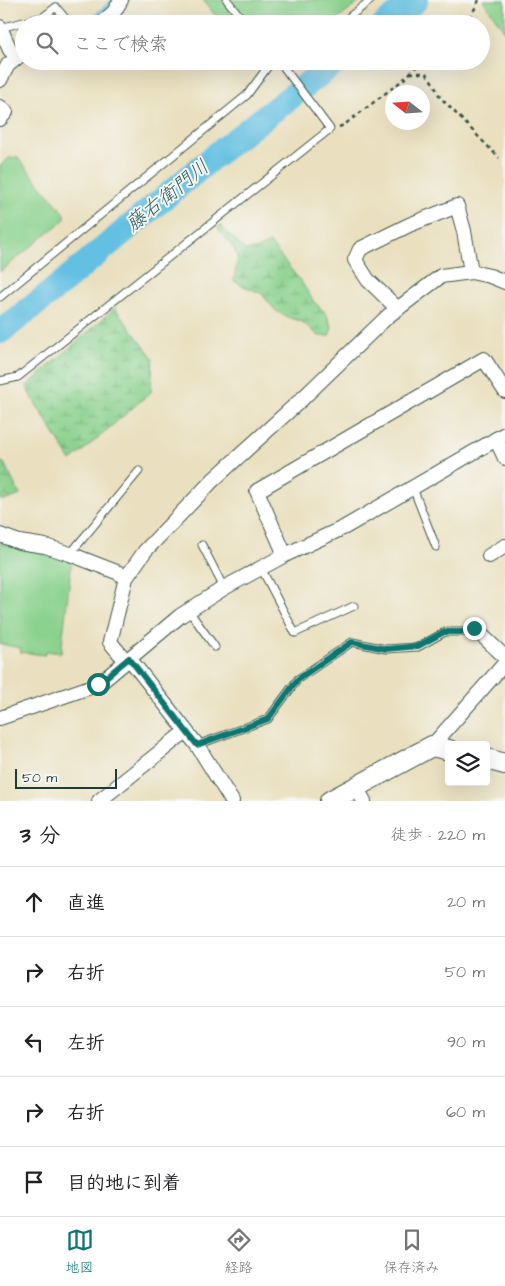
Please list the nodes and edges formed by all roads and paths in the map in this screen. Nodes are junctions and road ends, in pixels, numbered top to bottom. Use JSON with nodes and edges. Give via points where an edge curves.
{"nodes":[{"id":1,"x":121,"y":0,"type":"edge"},
{"id":2,"x":227,"y":0,"type":"edge"},
{"id":3,"x":371,"y":0,"type":"edge"},
{"id":4,"x":479,"y":0,"type":"edge"},
{"id":5,"x":46,"y":15,"type":"edge"},
{"id":6,"x":63,"y":15,"type":"edge"},
{"id":7,"x":110,"y":15,"type":"edge"},
{"id":8,"x":239,"y":15,"type":"edge"},
{"id":9,"x":352,"y":15,"type":"edge"},
{"id":10,"x":472,"y":15,"type":"edge"},
{"id":11,"x":15,"y":24,"type":"edge"},
{"id":12,"x":0,"y":28,"type":"edge"},
{"id":13,"x":13,"y":52,"type":"edge"},
{"id":14,"x":265,"y":70,"type":"edge"},
{"id":15,"x":286,"y":70,"type":"edge"},
{"id":16,"x":413,"y":70,"type":"edge"},
{"id":17,"x":410,"y":73,"type":"junction"},
{"id":18,"x":0,"y":80,"type":"edge"},
{"id":19,"x":0,"y":107,"type":"edge"},
{"id":20,"x":0,"y":120,"type":"edge"},
{"id":21,"x":330,"y":129,"type":"junction"},
{"id":22,"x":499,"y":158,"type":"dead end"},
{"id":23,"x":471,"y":272,"type":"junction"},
{"id":24,"x":505,"y":282,"type":"edge"},
{"id":25,"x":0,"y":297,"type":"edge"},
{"id":26,"x":398,"y":309,"type":"junction"},
{"id":27,"x":0,"y":381,"type":"edge"},
{"id":28,"x":505,"y":391,"type":"edge"},
{"id":29,"x":501,"y":437,"type":"edge"},
{"id":30,"x":505,"y":458,"type":"edge"},
{"id":31,"x":139,"y":471,"type":"dead end"},
{"id":32,"x":413,"y":488,"type":"junction"},
{"id":33,"x":0,"y":535,"type":"edge"},
{"id":34,"x":202,"y":545,"type":"dead end"},
{"id":35,"x":505,"y":546,"type":"edge"},
{"id":36,"x":436,"y":548,"type":"dead end"},
{"id":37,"x":70,"y":554,"type":"junction"},
{"id":38,"x":285,"y":555,"type":"junction"},
{"id":39,"x":489,"y":556,"type":"dead end"},
{"id":40,"x":262,"y":568,"type":"junction"},
{"id":41,"x":126,"y":578,"type":"junction"},
{"id":42,"x":224,"y":588,"type":"junction"},
{"id":43,"x":354,"y":606,"type":"dead end"},
{"id":44,"x":189,"y":611,"type":"junction"},
{"id":45,"x":474,"y":628,"type":"joint"},
{"id":46,"x":215,"y":647,"type":"dead end"},
{"id":47,"x":505,"y":657,"type":"edge"},
{"id":48,"x":128,"y":660,"type":"junction"},
{"id":49,"x":505,"y":664,"type":"edge"},
{"id":50,"x":0,"y":718,"type":"edge"},
{"id":51,"x":186,"y":731,"type":"junction"},
{"id":52,"x":197,"y":745,"type":"junction"},
{"id":53,"x":440,"y":748,"type":"edge"},
{"id":54,"x":490,"y":760,"type":"edge"},
{"id":55,"x":505,"y":764,"type":"edge"},
{"id":56,"x":360,"y":794,"type":"edge"},
{"id":57,"x":99,"y":801,"type":"edge"},
{"id":58,"x":232,"y":801,"type":"edge"},
{"id":59,"x":330,"y":801,"type":"edge"}],
"edges":[{"from":1,"to":7,"type":"street"},
{"from":2,"to":8,"type":"lane"},
{"from":3,"to":9,"type":"lane"},
{"from":4,"to":10,"type":"path"},
{"from":5,"to":6,"type":"lane","via":[[56,7]]},
{"from":11,"to":12,"type":"lane"},
{"from":12,"to":13,"type":"street"},
{"from":13,"to":18,"type":"street"},
{"from":14,"to":25,"type":"lane","via":[[247,95]]},
{"from":15,"to":21,"type":"lane"},
{"from":16,"to":17,"type":"path"},
{"from":17,"to":21,"type":"path","via":[[344,125]]},
{"from":17,"to":22,"type":"path","via":[[426,74],[440,97]]},
{"from":19,"to":20,"type":"street","via":[[6,112]]},
{"from":21,"to":27,"type":"lane","via":[[18,377]]},
{"from":23,"to":24,"type":"street"},
{"from":23,"to":26,"type":"street","via":[[440,276]]},
{"from":23,"to":26,"type":"street","via":[[457,206],[360,249],[355,260],[368,280]]},
{"from":26,"to":41,"type":"street","via":[[213,480],[144,551]]},
{"from":28,"to":38,"type":"street","via":[[484,358],[256,491]]},
{"from":29,"to":30,"type":"street"},
{"from":29,"to":32,"type":"street"},
{"from":31,"to":37,"type":"lane"},
{"from":32,"to":36,"type":"lane"},
{"from":32,"to":38,"type":"street","via":[[345,527]]},
{"from":33,"to":37,"type":"street"},
{"from":34,"to":42,"type":"lane"},
{"from":35,"to":39,"type":"street"},
{"from":37,"to":41,"type":"street"},
{"from":38,"to":40,"type":"street"},
{"from":40,"to":42,"type":"street"},
{"from":40,"to":43,"type":"lane","via":[[295,633]]},
{"from":41,"to":48,"type":"street","via":[[110,642]]},
{"from":42,"to":44,"type":"street"},
{"from":44,"to":46,"type":"lane"},
{"from":44,"to":48,"type":"street"},
{"from":45,"to":47,"type":"street"},
{"from":45,"to":52,"type":"lane","via":[[469,632],[444,632],[418,646],[386,649],[352,642],[298,679],[268,719]]},
{"from":48,"to":50,"type":"street","via":[[98,684]]},
{"from":48,"to":51,"type":"street"},
{"from":49,"to":53,"type":"street"},
{"from":51,"to":52,"type":"street"},
{"from":51,"to":57,"type":"street"},
{"from":52,"to":58,"type":"street"},
{"from":53,"to":56,"type":"street"},
{"from":54,"to":55,"type":"street"},
{"from":56,"to":59,"type":"street"}]}
